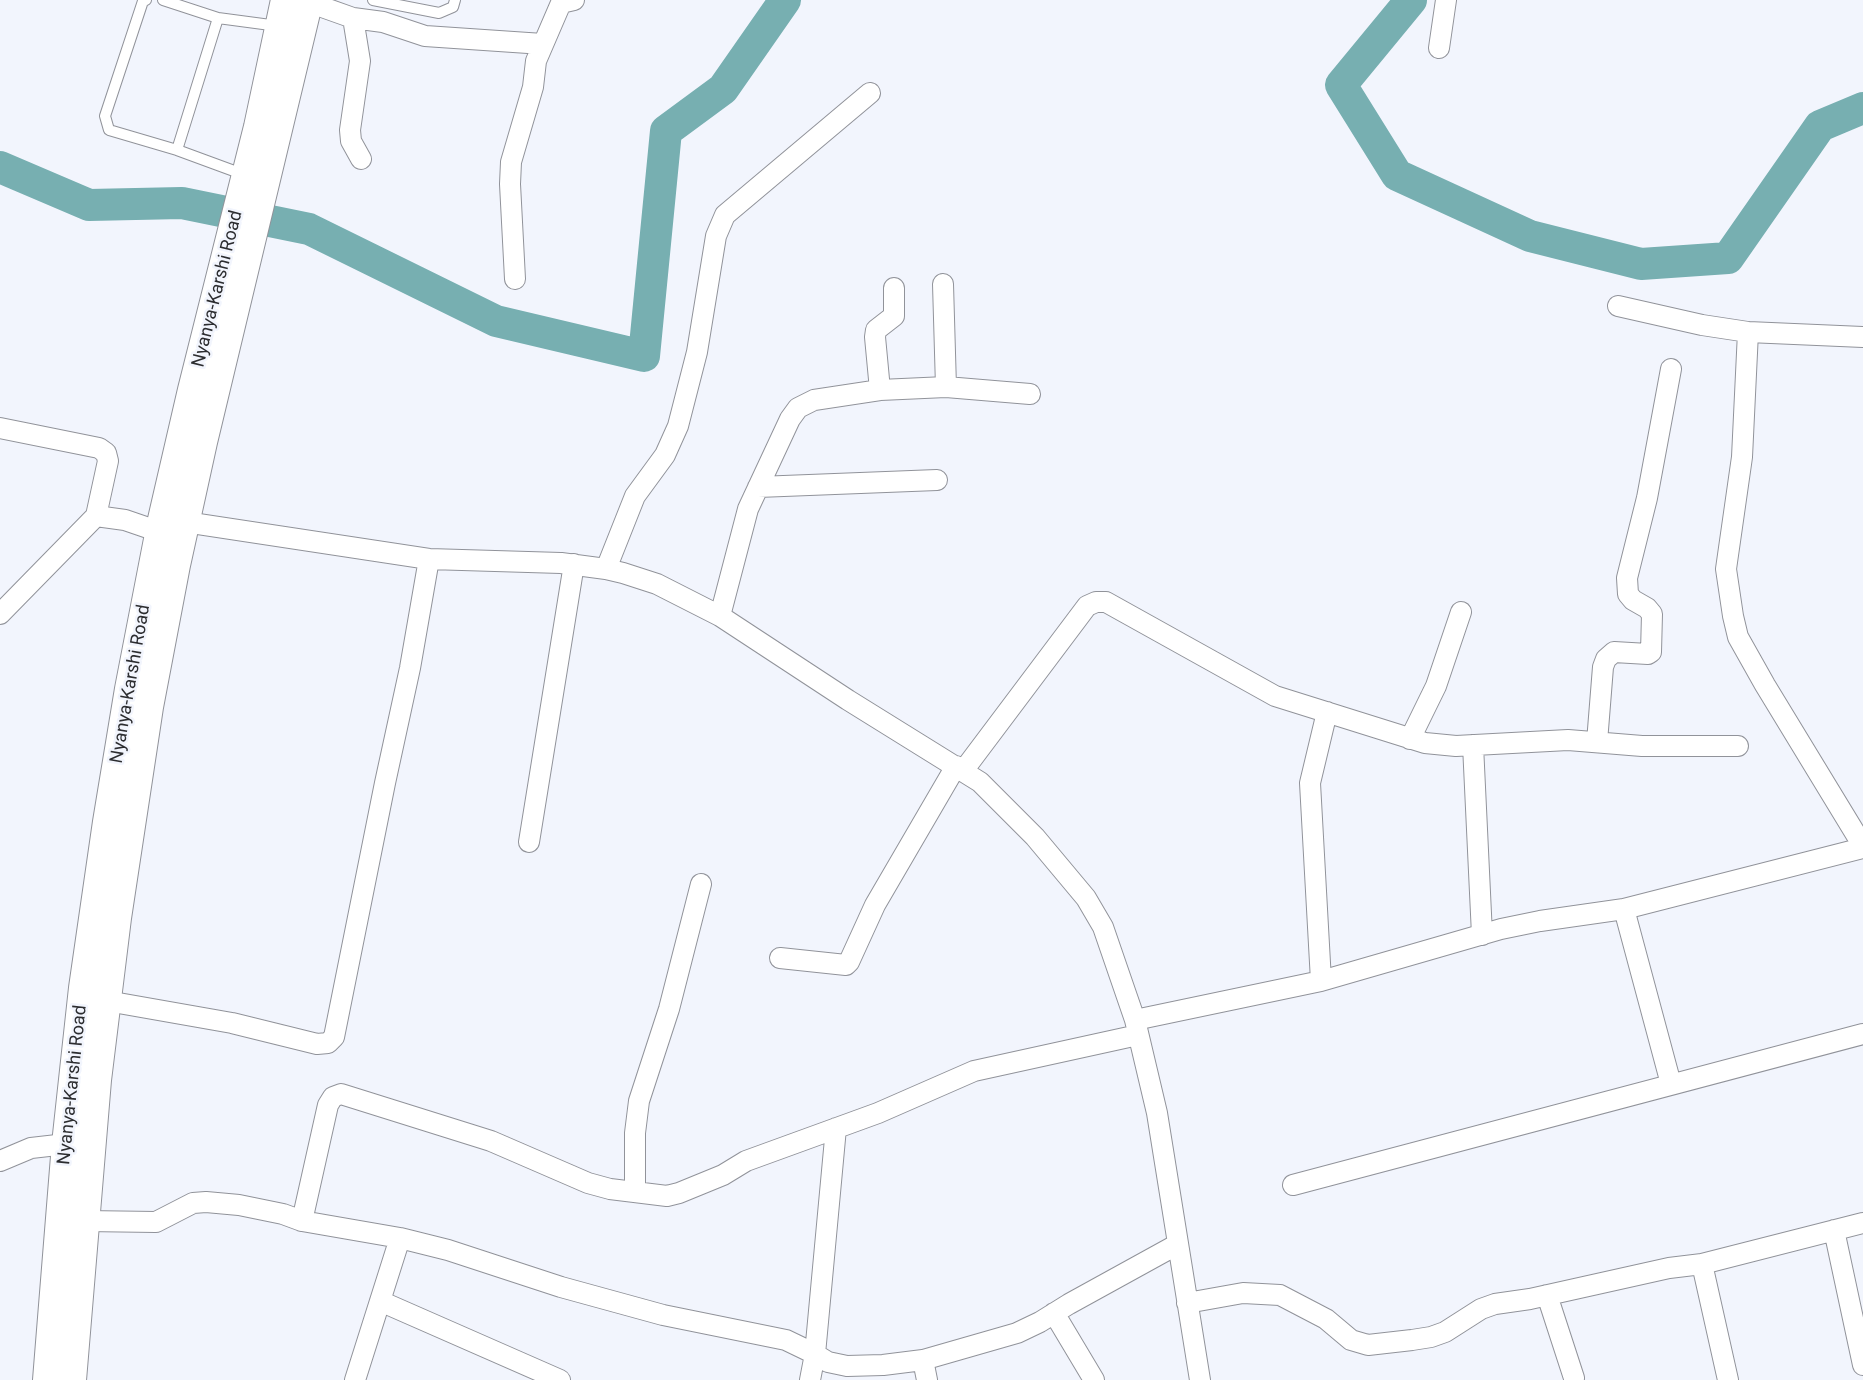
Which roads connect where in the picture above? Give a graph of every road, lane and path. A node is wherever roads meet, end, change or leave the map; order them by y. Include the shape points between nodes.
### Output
1 (146, 0) edge
2 (163, 0) edge
3 (373, 0) edge
4 (455, 0) edge
5 (574, 0) edge
6 (1446, 0) edge
7 (289, 5) edge
8 (218, 18) junction
9 (353, 18) junction
10 (543, 44) junction
11 (1439, 48) dead end
12 (870, 93) dead end
13 (177, 150) junction
14 (361, 159) dead end
15 (246, 175) junction
16 (515, 279) dead end
17 (943, 284) dead end
18 (894, 288) dead end
19 (1618, 306) dead end
20 (1748, 332) junction
21 (1863, 337) edge
22 (1671, 369) dead end
23 (946, 387) junction
24 (880, 390) junction
25 (1030, 394) dead end
26 (0, 428) edge
27 (937, 480) dead end
28 (758, 487) junction
29 (96, 516) junction
30 (185, 522) junction
31 (160, 532) junction
32 (429, 559) junction
33 (574, 564) junction
34 (606, 569) junction
35 (1461, 612) dead end
36 (0, 614) edge
37 (720, 616) junction
38 (1327, 712) junction
39 (1410, 738) junction
40 (1597, 742) junction
41 (1473, 745) junction
42 (1738, 746) dead end
43 (960, 769) junction
44 (529, 842) dead end
45 (1863, 847) edge
46 (701, 884) dead end
47 (1624, 909) junction
48 (1482, 935) junction
49 (780, 958) dead end
50 (1321, 981) junction
51 (107, 1001) junction
52 (1137, 1027) junction
53 (1863, 1034) edge
54 (1671, 1084) junction
55 (836, 1128) junction
56 (66, 1144) junction
57 (0, 1161) edge
58 (1293, 1185) dead end
59 (635, 1192) junction
60 (85, 1221) junction
61 (302, 1221) junction
62 (1863, 1223) edge
63 (1834, 1230) junction
64 (400, 1238) junction
65 (1178, 1244) junction
66 (1702, 1264) junction
67 (1547, 1295) junction
68 (380, 1302) junction
69 (1187, 1303) junction
70 (1054, 1313) junction
71 (815, 1354) junction
72 (923, 1360) junction
73 (1863, 1365) edge
74 (1863, 1370) edge
75 (1574, 1378) dead end
76 (47, 1380) edge
77 (72, 1380) edge
78 (355, 1380) edge
79 (560, 1380) edge
80 (810, 1380) edge
81 (927, 1380) edge
82 (1094, 1380) edge
83 (1200, 1380) edge
84 (1728, 1380) edge
85 (1860, 1380) edge

1 - 13 lane via 105,116 109,130
2 - 8 lane
3 - 4 lane via 439,13 453,7
5 - 10 street via 561,3
6 - 11 street
7 - 8 lane
7 - 9 street
7 - 15 main road, Nyanya-Karshi Road
7 - 30 main road, Nyanya-Karshi Road via 272,153
8 - 13 lane
9 - 10 street via 383,22 426,36
9 - 14 street via 360,61 350,141
10 - 16 street via 511,162
12 - 34 street via 725,215 716,236 697,352 678,426 665,455 635,496
13 - 15 lane
15 - 31 main road, Nyanya-Karshi Road
17 - 23 street
18 - 24 street via 894,316 876,330 875,337
19 - 20 street
20 - 21 street
20 - 45 street via 1742,457 1726,569 1733,616 1738,637 1765,685
22 - 40 street via 1647,498 1627,578 1628,594 1652,614 1651,652 1614,652 1606,659
23 - 24 street
23 - 25 street
24 - 28 street via 814,400 798,408
26 - 29 street via 99,448 106,453 108,461
27 - 28 street
28 - 37 street via 748,509
29 - 31 street via 125,520
29 - 36 street
30 - 32 street
30 - 51 main road, Nyanya-Karshi Road via 149,707
31 - 56 main road, Nyanya-Karshi Road via 107,822
32 - 33 street
32 - 51 street via 410,668 334,1037 328,1043 317,1044 232,1022
33 - 34 street
33 - 44 street
34 - 37 street via 657,584
35 - 39 street via 1436,686
37 - 43 street
38 - 39 street
38 - 43 street via 1275,696 1106,602 1096,602 1087,606
38 - 50 street via 1310,783
39 - 41 street via 1425,743
40 - 41 street via 1568,740
40 - 42 street via 1642,746
41 - 48 street
43 - 49 street via 875,905 849,962
43 - 52 street via 980,782 1035,837 1086,898 1103,927
45 - 47 street
46 - 59 street via 669,1009 639,1101 635,1132
47 - 48 street via 1540,921
47 - 54 street
48 - 50 street
50 - 52 street
51 - 60 main road, Nyanya-Karshi Road
52 - 55 street via 974,1071
52 - 65 street via 1157,1113
53 - 54 street
54 - 58 street
55 - 59 street via 746,1161 723,1176 679,1194 667,1196
55 - 71 street
56 - 57 street via 30,1148
56 - 76 main road, Nyanya-Karshi Road
59 - 61 street via 588,1182 491,1141 341,1094 333,1097 328,1105
60 - 61 street via 156,1222 193,1203 206,1202 248,1206
60 - 77 main road, Nyanya-Karshi Road
61 - 64 street
62 - 63 street
63 - 66 street
63 - 73 street
64 - 68 street
64 - 71 street via 663,1315 786,1340
65 - 69 street
65 - 70 street
66 - 67 street via 1669,1268
66 - 84 street
67 - 69 street via 1481,1309 1446,1332 1431,1337 1368,1345 1351,1340 1326,1319 1280,1295 1242,1294
67 - 75 street
68 - 78 street
68 - 79 street
69 - 83 street
70 - 72 street via 1017,1332
70 - 82 street
71 - 72 street via 828,1362 847,1366
71 - 80 street
72 - 81 street
74 - 85 street

